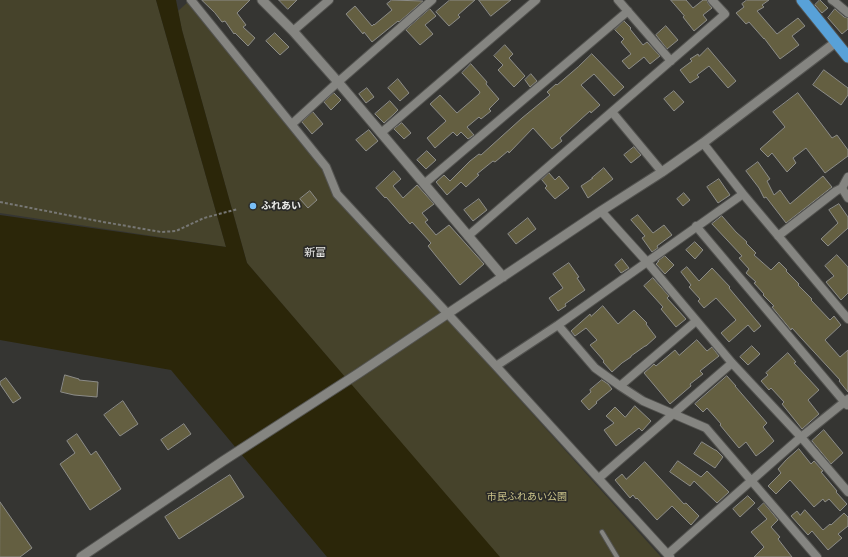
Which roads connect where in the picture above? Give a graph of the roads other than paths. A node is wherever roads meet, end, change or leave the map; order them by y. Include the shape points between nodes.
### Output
1 (191, 0) edge
2 (262, 0) edge
3 (329, 0) edge
4 (432, 0) edge
5 (536, 0) edge
6 (618, 0) edge
7 (712, 0) edge
8 (802, 0) edge
9 (834, 1) edge
10 (628, 11) junction
11 (848, 13) edge
12 (293, 31) junction
13 (836, 42) junction
14 (848, 57) edge
15 (671, 61) junction
16 (338, 82) junction
17 (612, 112) junction
18 (292, 124) junction
19 (381, 133) junction
20 (703, 143) junction
21 (662, 172) junction
22 (848, 177) edge
23 (424, 184) junction
24 (842, 188) junction
25 (743, 194) junction
26 (848, 198) edge
27 (601, 211) junction
28 (696, 226) junction
29 (468, 236) junction
30 (778, 236) junction
31 (647, 262) junction
32 (503, 277) junction
33 (448, 314) junction
34 (848, 318) edge
35 (696, 321) junction
36 (558, 325) junction
37 (732, 363) junction
38 (496, 366) junction
39 (620, 386) junction
40 (847, 402) edge
41 (673, 414) junction
42 (801, 438) junction
43 (598, 478) junction
44 (752, 481) junction
45 (848, 492) edge
46 (602, 532) dead end
47 (669, 556) edge
48 (81, 557) edge
49 (617, 557) edge
50 (817, 557) edge

1 - 18 street
2 - 12 street
3 - 12 street
4 - 16 street
5 - 19 street
6 - 10 street
7 - 15 street via 725,14
8 - 13 highway
9 - 11 street
10 - 15 street
10 - 23 street
12 - 16 street
13 - 14 highway
13 - 20 street
15 - 17 street
16 - 18 street
16 - 19 street
17 - 21 street
17 - 29 street
18 - 33 street via 326,167 337,194
19 - 23 street
20 - 21 street
20 - 25 street
21 - 27 street
22 - 24 street
23 - 29 street
24 - 26 street
24 - 30 street
25 - 28 street
25 - 30 street
27 - 31 street
27 - 32 street
28 - 31 street
28 - 40 street
29 - 32 street
30 - 34 street
31 - 35 street
31 - 36 street
32 - 33 street
33 - 38 street
33 - 48 street
35 - 37 street
35 - 39 street
36 - 38 street
36 - 39 street via 595,368
37 - 41 street
37 - 42 street
38 - 43 street
39 - 41 street via 643,401
40 - 42 street
41 - 43 street
41 - 44 street via 706,428
42 - 44 street
42 - 45 street
43 - 47 street
44 - 47 street
44 - 50 street
46 - 49 lane

